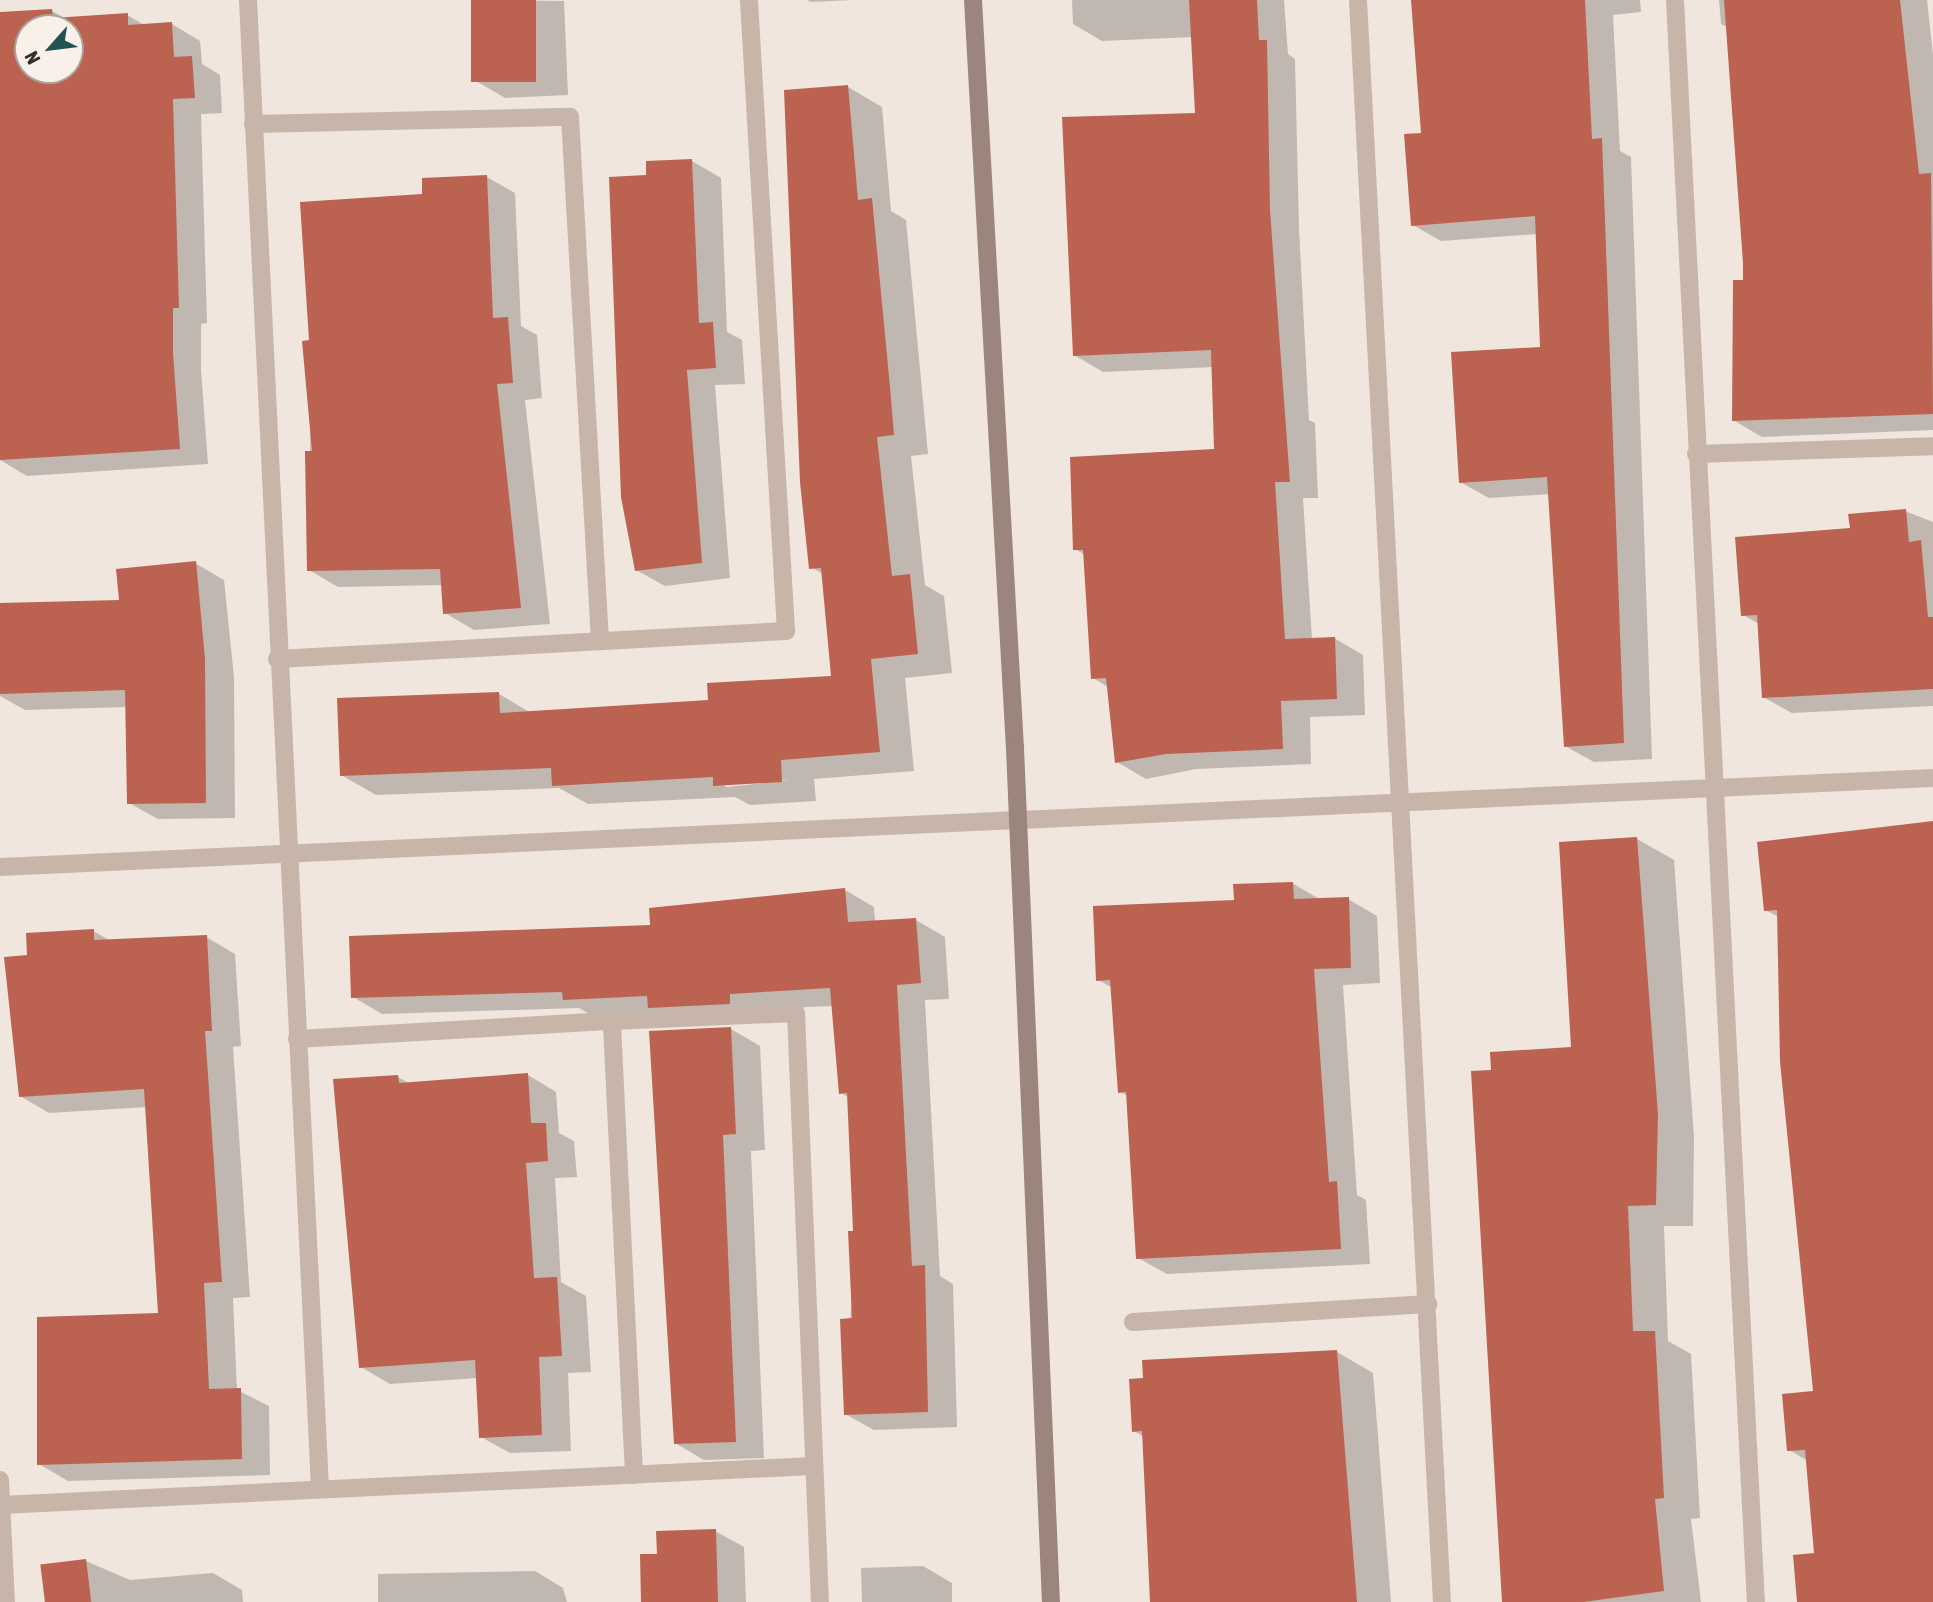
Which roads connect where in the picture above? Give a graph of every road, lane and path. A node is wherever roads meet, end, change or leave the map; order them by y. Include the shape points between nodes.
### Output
1 (248, 0) edge
2 (749, 0) edge
3 (973, 0) edge
4 (1358, 0) edge
5 (1675, 0) edge
6 (253, 124) junction
7 (1933, 446) edge
8 (1696, 454) junction
9 (600, 641) junction
10 (276, 659) junction
11 (1933, 778) edge
12 (1717, 788) junction
13 (1401, 802) junction
14 (1017, 821) junction
15 (286, 852) junction
16 (0, 867) edge
17 (612, 1021) junction
18 (297, 1039) junction
19 (1428, 1304) junction
20 (1133, 1322) dead end
21 (813, 1466) junction
22 (634, 1475) junction
23 (0, 1480) edge
24 (320, 1488) junction
25 (1, 1505) edge
26 (6, 1602) edge
27 (820, 1602) edge
28 (1051, 1602) edge
29 (1442, 1602) edge
30 (1756, 1602) edge

1 - 6 street
2 - 9 street via 786,631
3 - 14 street
4 - 13 street
5 - 8 street
6 - 9 street via 570,117
6 - 10 street
7 - 8 street
8 - 12 street
9 - 10 street
10 - 15 street
11 - 12 street
12 - 13 street
12 - 30 street
13 - 14 street
13 - 19 street
14 - 15 street
14 - 28 street
15 - 16 street
15 - 18 street
17 - 18 street
17 - 21 street via 796,1013
17 - 22 street
18 - 24 street
19 - 20 street
19 - 29 street
21 - 22 street
21 - 27 street
22 - 24 street
23 - 25 street
24 - 25 street
25 - 26 street

